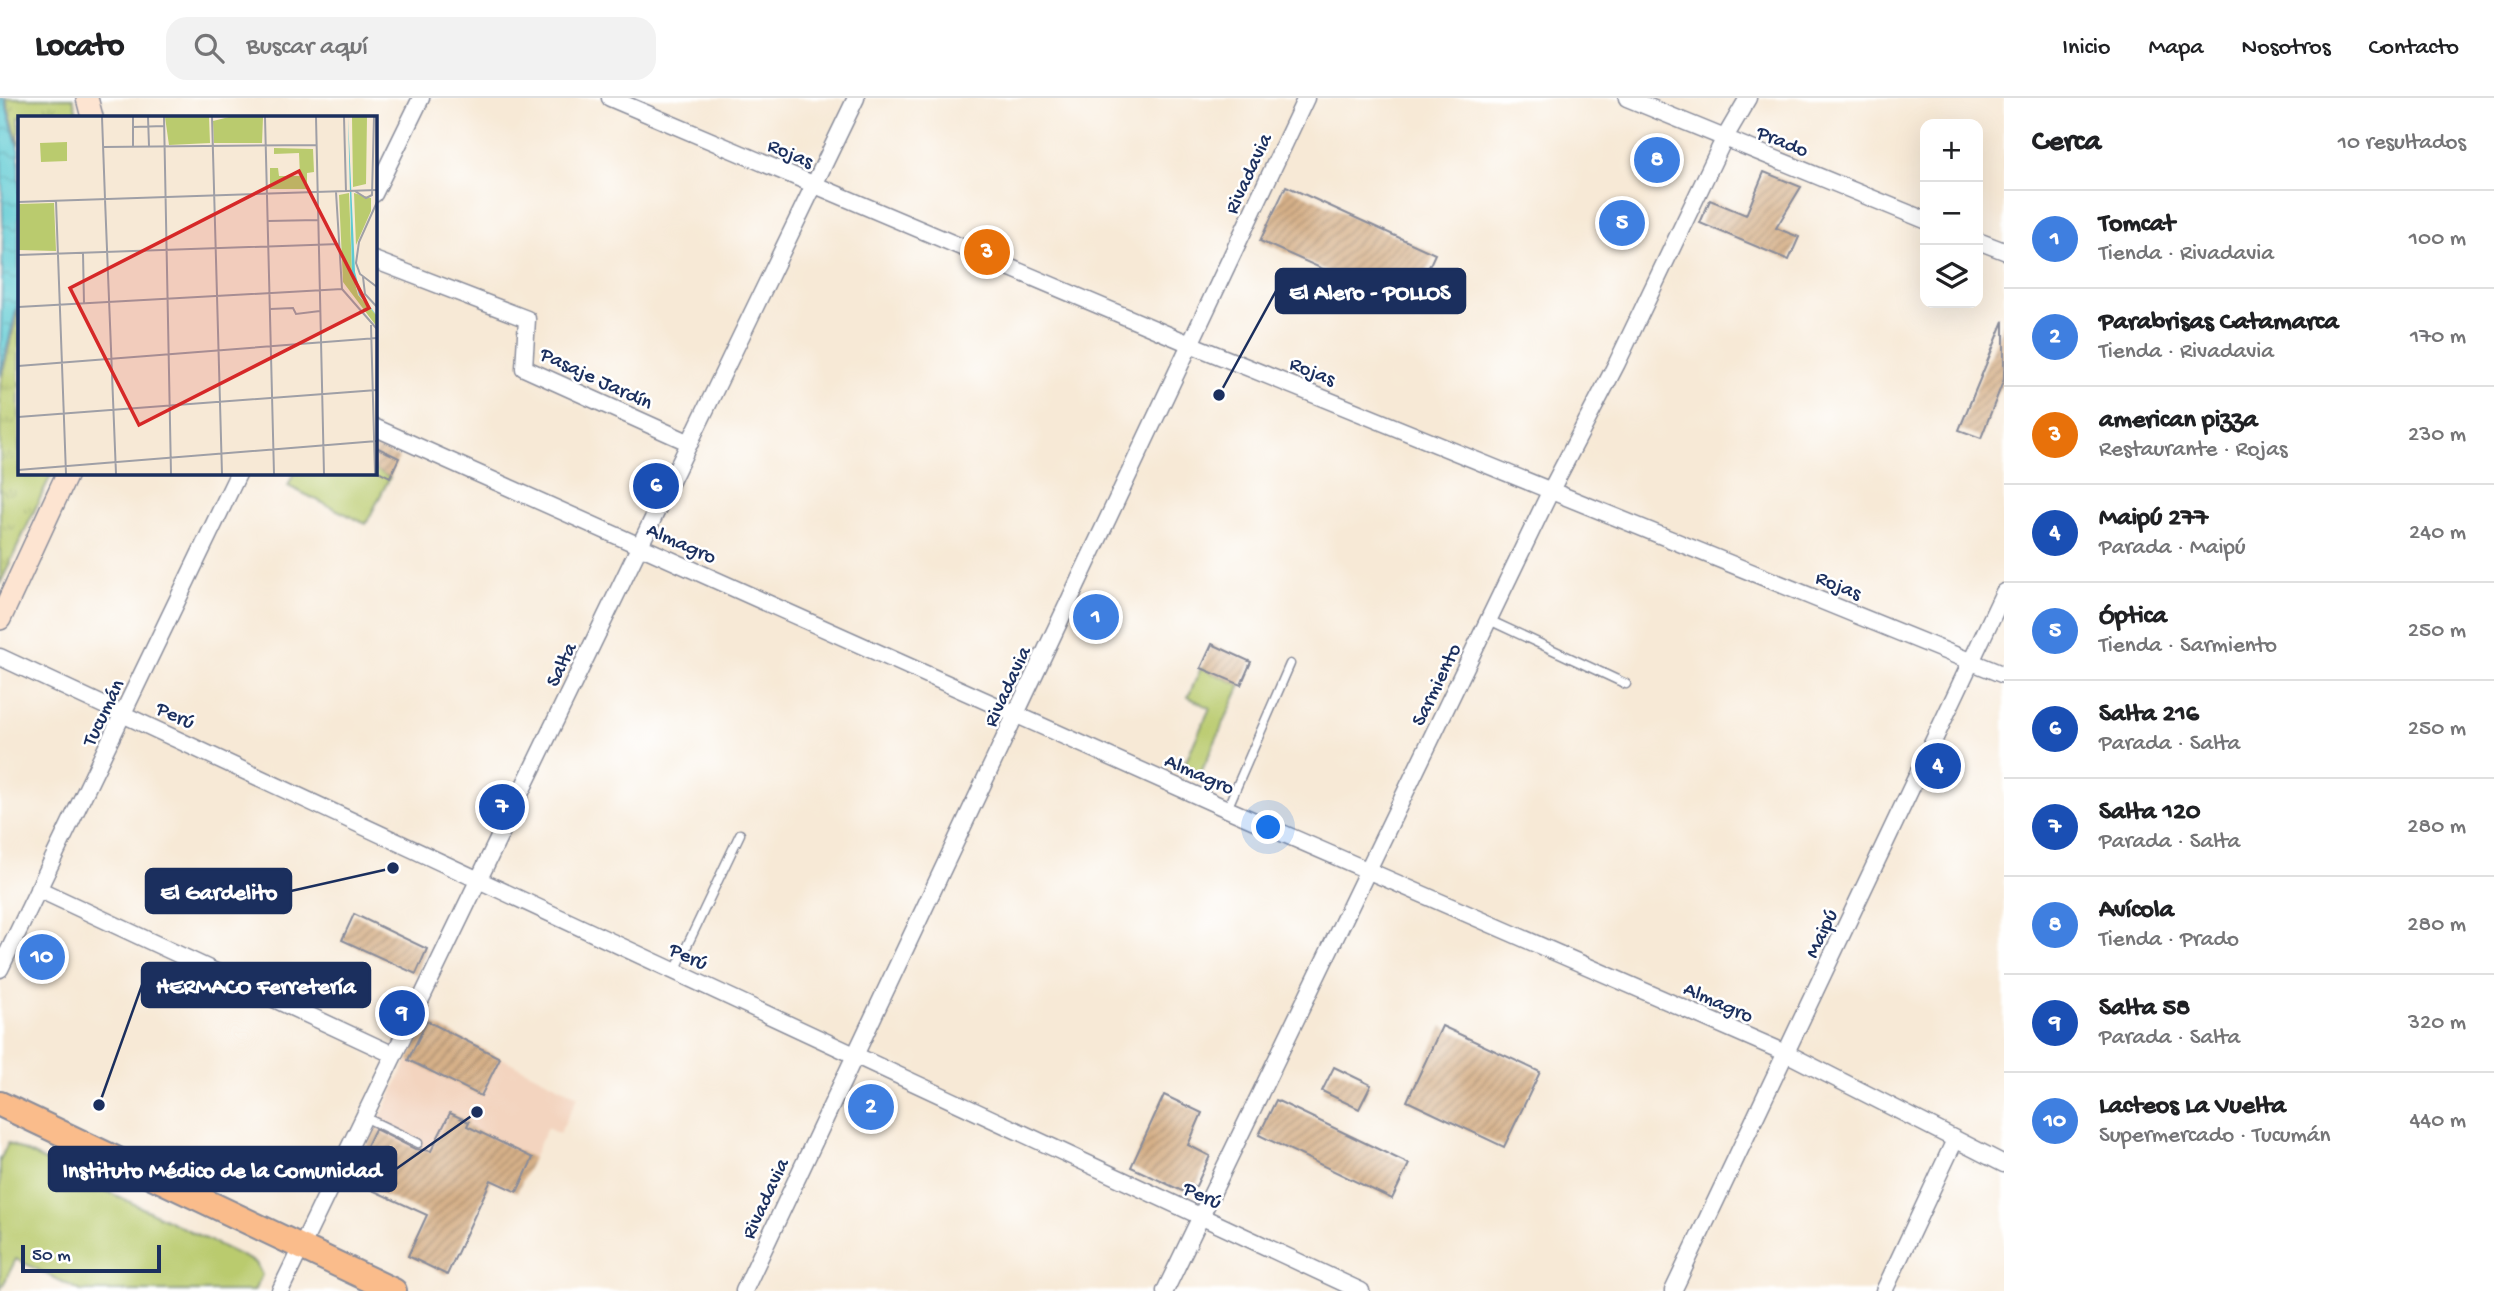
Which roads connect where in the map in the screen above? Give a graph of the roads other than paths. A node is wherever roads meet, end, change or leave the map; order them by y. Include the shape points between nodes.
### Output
1 (87, 98) edge
2 (421, 98) edge
3 (610, 98) edge
4 (856, 98) edge
5 (1306, 98) edge
6 (1627, 98) edge
7 (1748, 98) edge
8 (92, 116) edge
9 (1724, 139) junction
10 (814, 185) junction
11 (376, 190) edge
12 (1920, 218) edge
13 (1983, 243) edge
14 (2004, 251) edge
15 (376, 261) edge
16 (1190, 344) junction
17 (376, 428) edge
18 (690, 443) junction
19 (67, 474) edge
20 (238, 474) edge
21 (1552, 488) junction
22 (640, 547) junction
23 (2004, 593) edge
24 (0, 620) edge
25 (1489, 620) junction
26 (0, 657) edge
27 (1973, 662) junction
28 (1290, 664) dead end
29 (2004, 675) edge
30 (1626, 684) dead end
31 (125, 713) junction
32 (1016, 713) junction
33 (1227, 808) junction
34 (740, 834) dead end
35 (1369, 870) junction
36 (480, 879) junction
37 (38, 889) junction
38 (0, 970) edge
39 (675, 971) junction
40 (1786, 1054) junction
41 (394, 1055) junction
42 (854, 1055) junction
43 (0, 1104) edge
44 (364, 1116) junction
45 (1955, 1140) junction
46 (418, 1143) dead end
47 (2004, 1164) edge
48 (1202, 1216) junction
49 (301, 1247) junction
50 (280, 1291) edge
51 (394, 1291) edge
52 (744, 1291) edge
53 (1166, 1291) edge
54 (1360, 1291) edge
55 (1673, 1291) edge
56 (1884, 1291) edge

1 - 8 main road
2 - 11 street
3 - 10 street, Rojas
4 - 10 street, Salta
5 - 16 street, Rivadavia
6 - 9 street, Prado
7 - 9 street, Sarmiento
9 - 12 street, Prado
9 - 21 street, Sarmiento
10 - 16 street, Rojas
10 - 18 street, Salta
13 - 14 street
15 - 18 street, Pasaje Jardín via 527,319 524,368
16 - 21 street, Rojas
16 - 32 street, Rivadavia
17 - 22 street, Almagro
18 - 22 street, Salta
19 - 24 main road
20 - 31 street, Tucumán
21 - 25 street, Sarmiento
21 - 27 street, Rojas
22 - 32 street, Almagro
22 - 36 street, Salta
23 - 27 street, Maipú
25 - 30 lane
25 - 35 street, Sarmiento
26 - 31 street, Perú
27 - 29 street, Rojas
27 - 40 street, Maipú
28 - 33 lane
31 - 36 street, Perú
31 - 37 street, Tucumán
32 - 33 street, Almagro
32 - 42 street, Rivadavia
33 - 35 street, Almagro
34 - 39 lane
35 - 40 street, Almagro
35 - 48 street, Sarmiento
36 - 39 street, Perú
36 - 41 street, Salta
37 - 38 street, Tucumán
37 - 41 street
39 - 42 street, Perú
40 - 45 street, Almagro
40 - 55 street, Maipú
41 - 44 street, Salta
42 - 48 street, Perú
42 - 52 street, Rivadavia
43 - 49 main road
44 - 46 lane
44 - 49 street, Salta
45 - 47 street, Almagro
45 - 56 street
48 - 53 street, Sarmiento
48 - 54 street, Perú
49 - 50 street, Salta
49 - 51 main road

